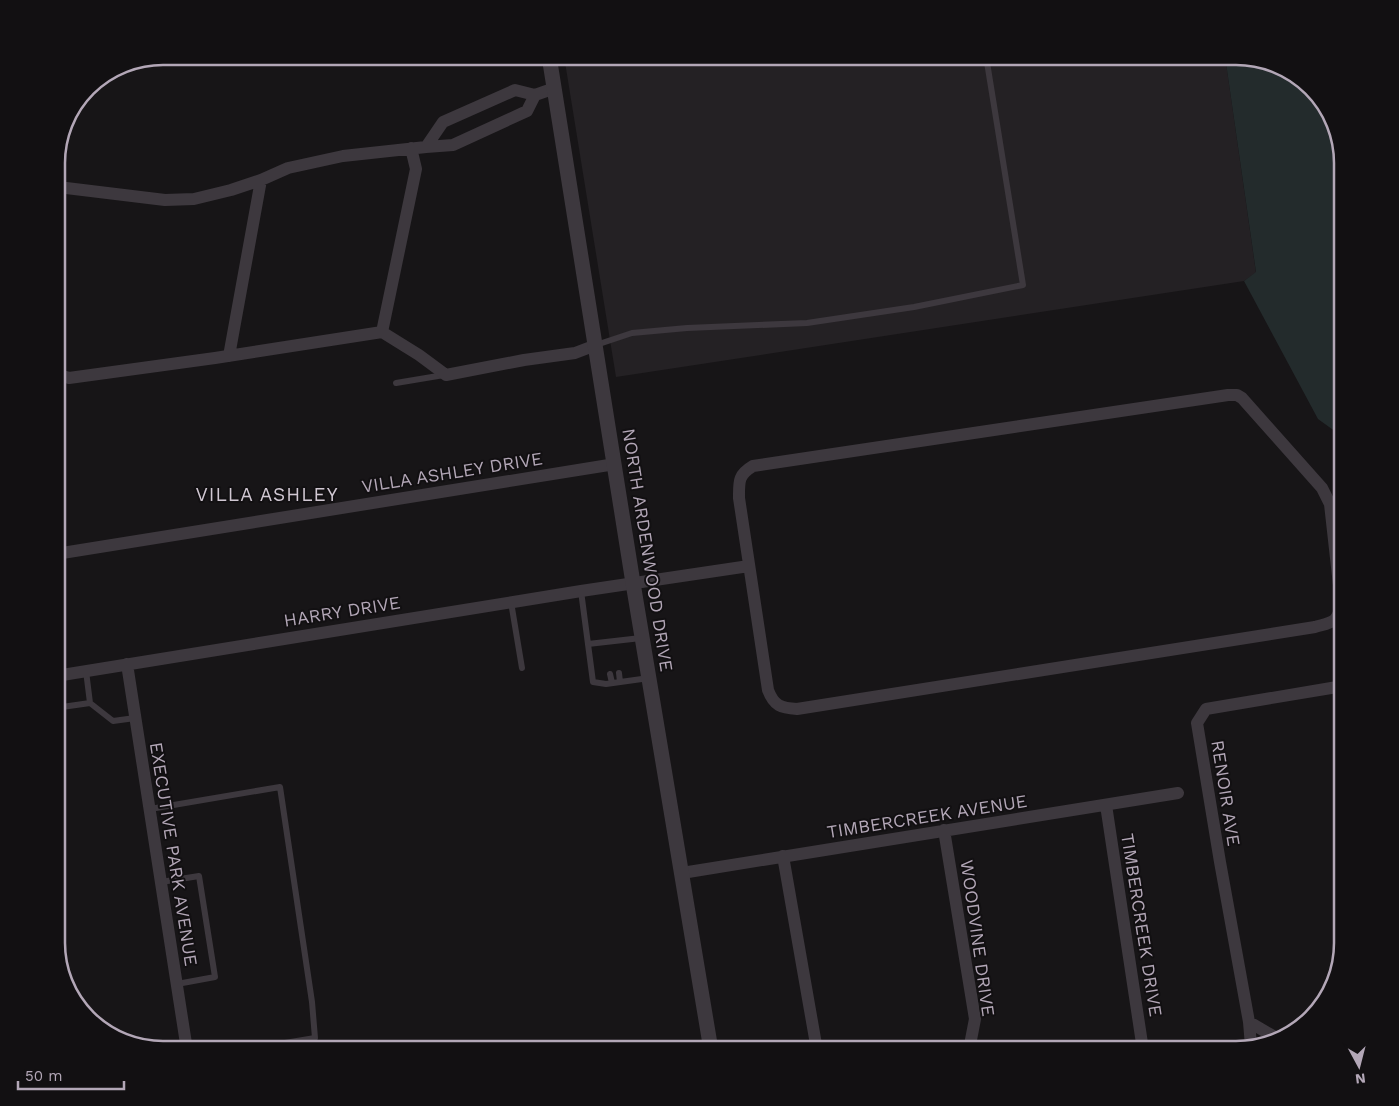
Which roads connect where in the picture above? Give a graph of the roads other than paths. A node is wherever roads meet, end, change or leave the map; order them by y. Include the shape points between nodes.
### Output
1 (551, 65) edge
2 (987, 65) edge
3 (555, 88) junction
4 (535, 95) junction
5 (426, 147) junction
6 (412, 148) junction
7 (261, 180) junction
8 (65, 189) edge
9 (382, 332) junction
10 (596, 345) junction
11 (229, 356) junction
12 (446, 375) junction
13 (65, 377) edge
14 (396, 383) dead end
15 (615, 464) junction
16 (1334, 540) edge
17 (65, 553) edge
18 (749, 566) junction
19 (633, 583) junction
20 (581, 591) junction
21 (511, 602) junction
22 (1334, 620) edge
23 (642, 638) junction
24 (588, 644) junction
25 (127, 664) junction
26 (522, 668) dead end
27 (86, 670) junction
28 (619, 672) dead end
29 (65, 674) edge
30 (610, 674) dead end
31 (649, 678) junction
32 (620, 682) junction
33 (612, 683) junction
34 (1334, 688) edge
35 (90, 703) junction
36 (65, 707) edge
37 (136, 718) junction
38 (1178, 793) dead end
39 (1106, 805) junction
40 (150, 809) junction
41 (944, 830) junction
42 (783, 856) junction
43 (682, 873) junction
44 (161, 882) junction
45 (177, 984) junction
46 (1249, 1022) junction
47 (1271, 1035) edge
48 (1250, 1040) edge
49 (186, 1041) edge
50 (297, 1041) edge
51 (710, 1041) edge
52 (816, 1041) edge
53 (971, 1041) edge
54 (1142, 1041) edge

1 - 3 street, NORTH ARDENWOOD DRIVE
2 - 10 lane via 1023,285 914,307 807,323 632,333
3 - 4 street
3 - 10 street, NORTH ARDENWOOD DRIVE
4 - 5 street via 527,111 453,145
4 - 5 street via 515,90 443,122
5 - 6 street
6 - 7 street via 343,156 288,168
6 - 9 street via 416,169
7 - 8 street via 194,199 165,200
7 - 11 street
9 - 11 street
9 - 12 street
10 - 12 street via 575,353
10 - 15 street, NORTH ARDENWOOD DRIVE
11 - 13 street
12 - 14 lane
15 - 17 street, VILLA ASHLEY DRIVE
15 - 19 street, NORTH ARDENWOOD DRIVE
16 - 18 street via 1330,504 1322,488 1242,398 1228,395 753,466 739,479
18 - 19 street, HARRY DRIVE
18 - 22 street via 771,699 778,706 797,709 1315,626
19 - 20 street, HARRY DRIVE
19 - 23 street, NORTH ARDENWOOD DRIVE
20 - 21 street, HARRY DRIVE
20 - 24 lane
21 - 25 street, HARRY DRIVE
21 - 26 lane
23 - 24 lane via 607,645
23 - 31 street, NORTH ARDENWOOD DRIVE
24 - 33 lane via 593,682
25 - 27 street, HARRY DRIVE
25 - 37 street, EXECUTIVE PARK AVENUE
27 - 29 street, HARRY DRIVE
27 - 35 lane
28 - 32 lane
30 - 33 lane
31 - 32 lane
31 - 43 street, NORTH ARDENWOOD DRIVE
32 - 33 lane
34 - 46 street, RENOIR AVE via 1206,709 1197,723
35 - 36 lane
35 - 37 lane via 113,721
37 - 40 street, EXECUTIVE PARK AVENUE
38 - 39 street, TIMBERCREEK AVENUE
39 - 41 street, TIMBERCREEK AVENUE
39 - 54 street, TIMBERCREEK DRIVE
40 - 44 street, EXECUTIVE PARK AVENUE
40 - 50 lane via 280,787 315,1038
41 - 42 street, TIMBERCREEK AVENUE
41 - 53 street, WOODVINE DRIVE via 975,1019
42 - 43 street, TIMBERCREEK AVENUE
42 - 52 street
43 - 51 street, NORTH ARDENWOOD DRIVE
44 - 45 street, EXECUTIVE PARK AVENUE
44 - 45 lane via 199,876 215,977
45 - 49 street, EXECUTIVE PARK AVENUE
46 - 47 street
46 - 48 street, RENOIR AVE

